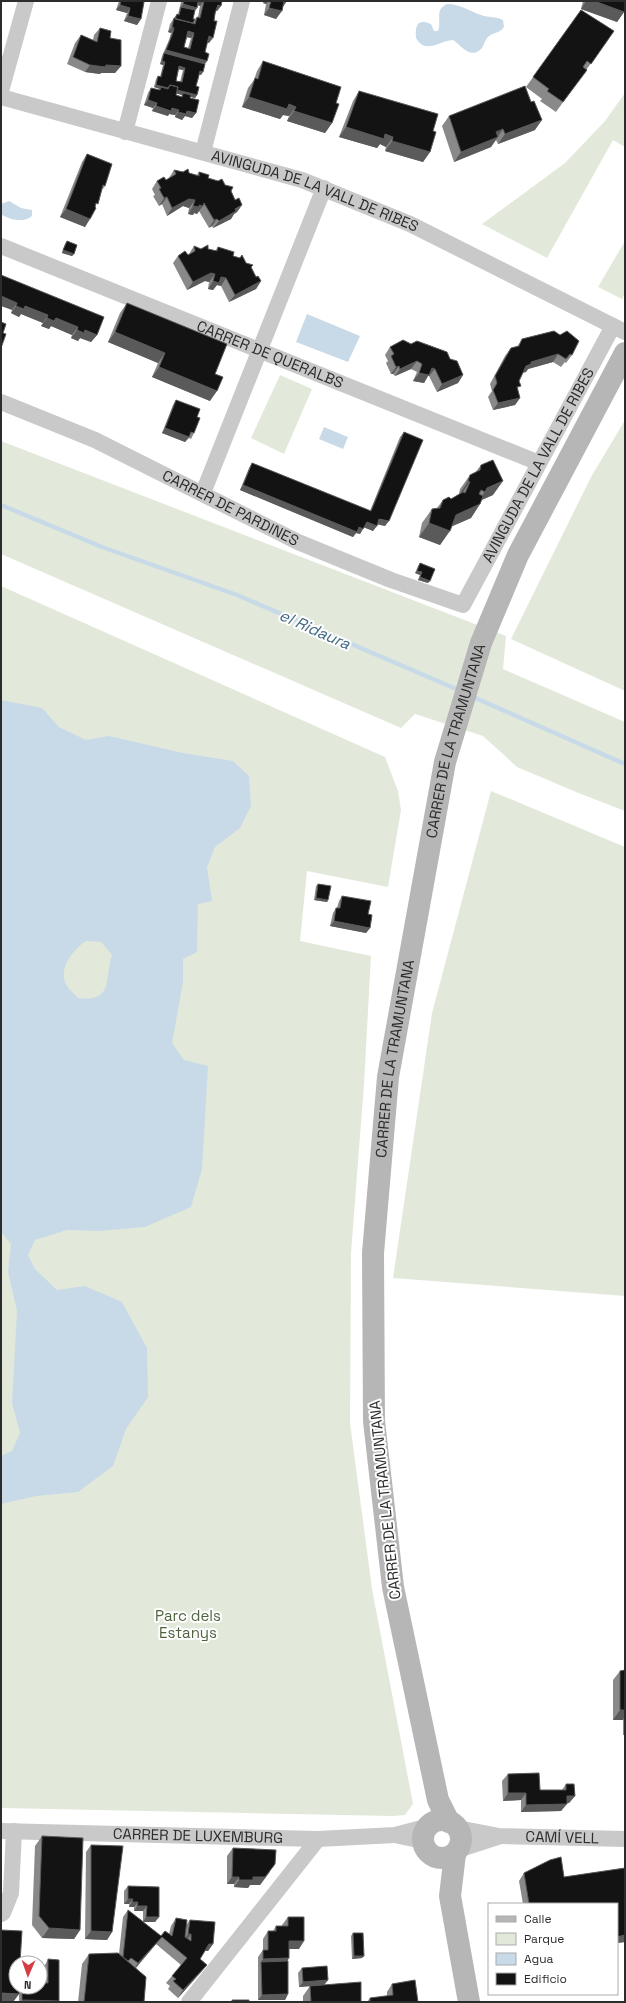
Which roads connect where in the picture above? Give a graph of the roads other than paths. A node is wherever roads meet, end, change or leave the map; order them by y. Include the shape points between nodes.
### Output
1 (26, 1) edge
2 (159, 1) edge
3 (242, 1) edge
4 (1, 91) edge
5 (1, 97) edge
6 (125, 132) junction
7 (203, 152) junction
8 (324, 188) junction
9 (1, 246) edge
10 (619, 329) edge
11 (260, 350) junction
12 (625, 353) edge
13 (1, 402) edge
14 (539, 463) junction
15 (203, 493) junction
16 (463, 605) joint
17 (7, 1831) edge
18 (442, 1837) junction
19 (318, 1839) junction
20 (625, 1839) edge
21 (1, 1914) edge
22 (189, 2002) edge
23 (469, 2002) edge

1 - 4 street
2 - 6 street
3 - 7 street
5 - 6 street, AVINGUDA DE LA VALL DE RIBES
6 - 7 street, AVINGUDA DE LA VALL DE RIBES
7 - 8 street, AVINGUDA DE LA VALL DE RIBES
8 - 10 street, AVINGUDA DE LA VALL DE RIBES via 410,224
8 - 11 street
9 - 11 street, CARRER DE QUERALBS
10 - 14 street, AVINGUDA DE LA VALL DE RIBES
11 - 14 street, CARRER DE QUERALBS
11 - 15 street
12 - 18 main road, CARRER DE LA TRAMUNTANA via 518,555 481,643 446,762 388,1077 373,1253 374,1421 393,1587 438,1800
13 - 15 street, CARRER DE PARDINES via 95,440
14 - 16 street, AVINGUDA DE LA VALL DE RIBES
15 - 16 street, CARRER DE PARDINES via 298,542 390,580
17 - 19 street, CARRER DE LUXEMBURG
17 - 21 street via 11,1893
18 - 19 street, CARRER DE LUXEMBURG via 395,1835
18 - 20 street, CAMÍ VELL
18 - 23 main road
19 - 22 street

